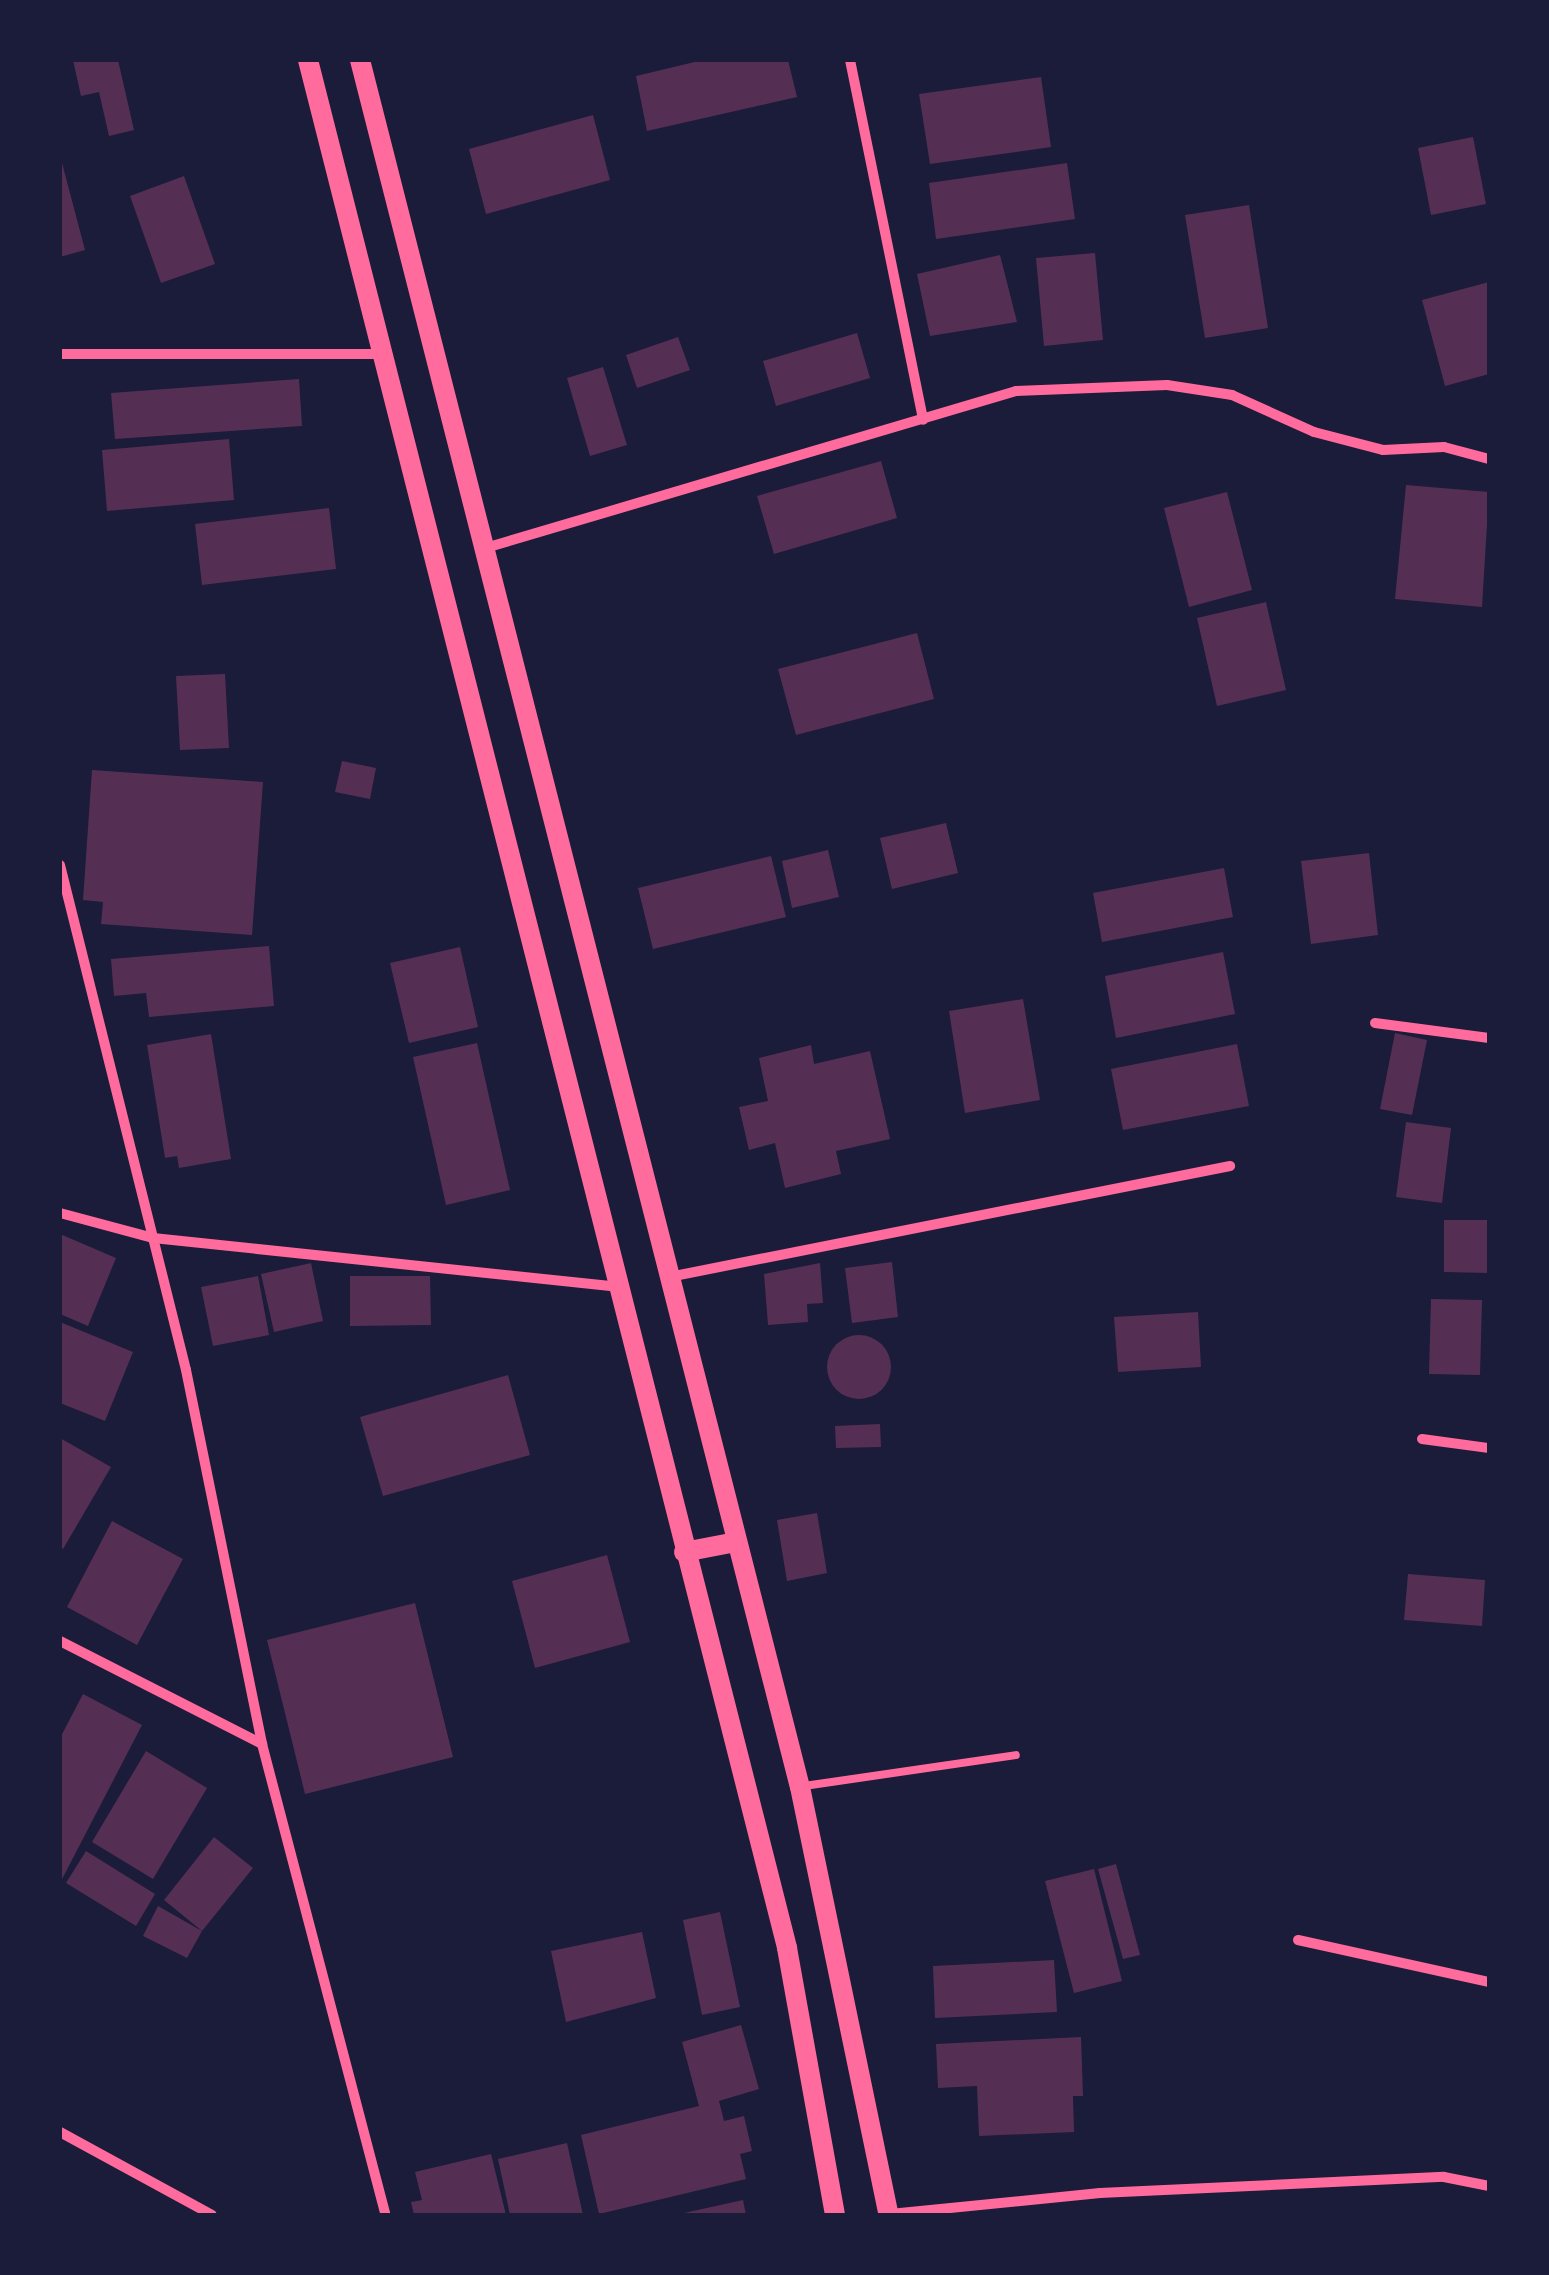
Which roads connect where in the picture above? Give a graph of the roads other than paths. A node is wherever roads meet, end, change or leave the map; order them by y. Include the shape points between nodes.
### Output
1 (308, 60) edge
2 (360, 60) edge
3 (850, 60) edge
4 (60, 354) edge
5 (381, 354) junction
6 (923, 420) junction
7 (1489, 460) edge
8 (482, 549) junction
9 (60, 865) edge
10 (1375, 1022) dead end
11 (1489, 1038) edge
12 (1230, 1166) dead end
13 (60, 1214) edge
14 (153, 1238) junction
15 (669, 1276) junction
16 (617, 1286) junction
17 (1422, 1439) dead end
18 (1489, 1448) edge
19 (736, 1542) junction
20 (684, 1552) junction
21 (60, 1641) edge
22 (262, 1744) junction
23 (1016, 1755) dead end
24 (800, 1787) junction
25 (1298, 1940) dead end
26 (1489, 1982) edge
27 (60, 2132) edge
28 (1489, 2186) edge
29 (212, 2215) edge
30 (386, 2215) edge
31 (835, 2215) edge
32 (889, 2215) edge

1 - 5 main road
2 - 8 main road
3 - 6 street
4 - 5 street
5 - 16 main road
6 - 7 street via 1016,391 1167,385 1232,395 1314,432 1383,450 1444,447
6 - 8 street
8 - 15 main road
9 - 14 street
10 - 11 street
12 - 15 street
13 - 14 street
14 - 16 street
14 - 22 street
15 - 19 main road
16 - 20 main road
17 - 18 street
19 - 20 main road
19 - 24 main road
20 - 31 main road via 787,1948
21 - 22 street
22 - 30 street
23 - 24 lane
24 - 32 main road via 862,2060
25 - 26 street
27 - 29 street
28 - 32 street via 1444,2177 1100,2193

